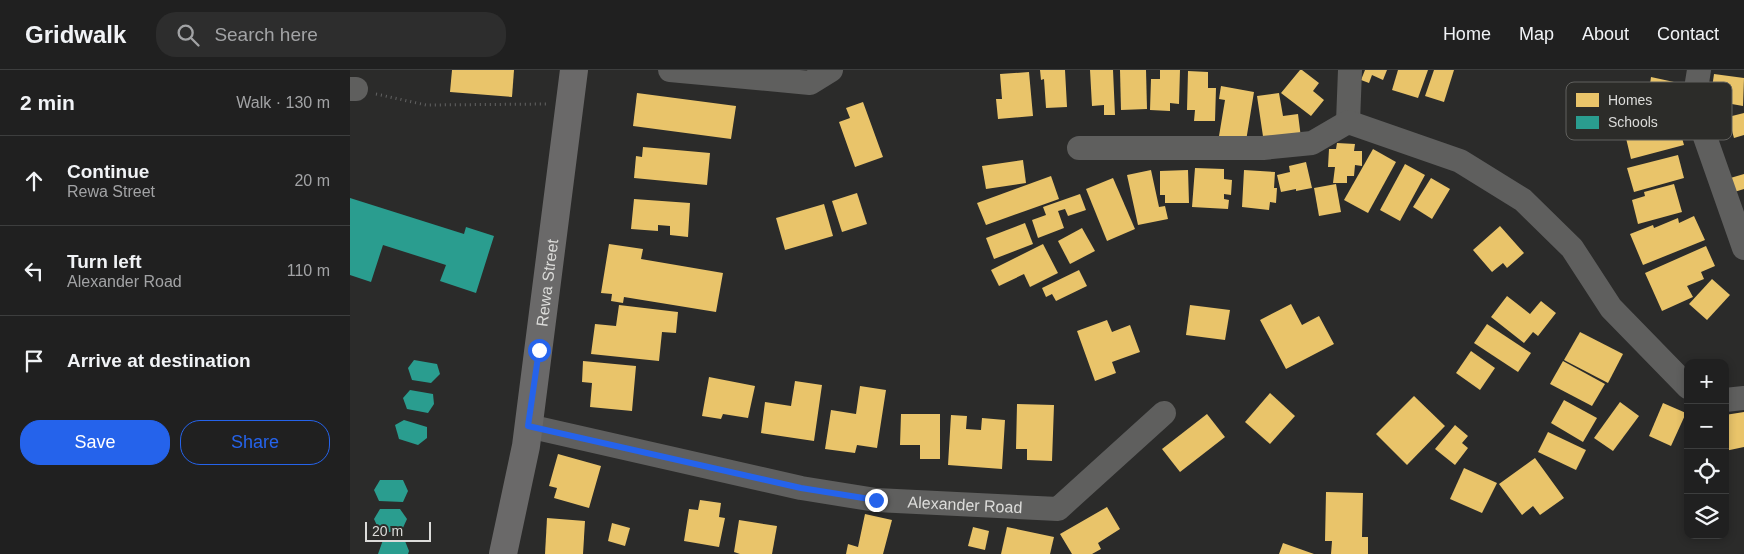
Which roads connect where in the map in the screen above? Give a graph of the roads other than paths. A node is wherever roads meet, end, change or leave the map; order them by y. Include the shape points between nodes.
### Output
1 (574, 70) edge
2 (670, 70) edge
3 (831, 70) edge
4 (1350, 70) edge
5 (1348, 122) junction
6 (1706, 140) edge
7 (1079, 148) dead end
8 (1744, 248) edge
9 (1684, 383) edge
10 (1744, 398) edge
11 (1729, 400) edge
12 (1164, 413) dead end
13 (528, 426) junction
14 (503, 554) edge

1 - 13 main road, Rewa Street
2 - 3 street via 810,83
4 - 5 street
5 - 7 street via 1312,143 1263,148
5 - 9 street via 1460,161 1523,200 1572,248 1611,308
6 - 8 street
10 - 11 street
12 - 13 street, Alexander Road via 1058,509 848,496
13 - 14 main road, Rewa Street

